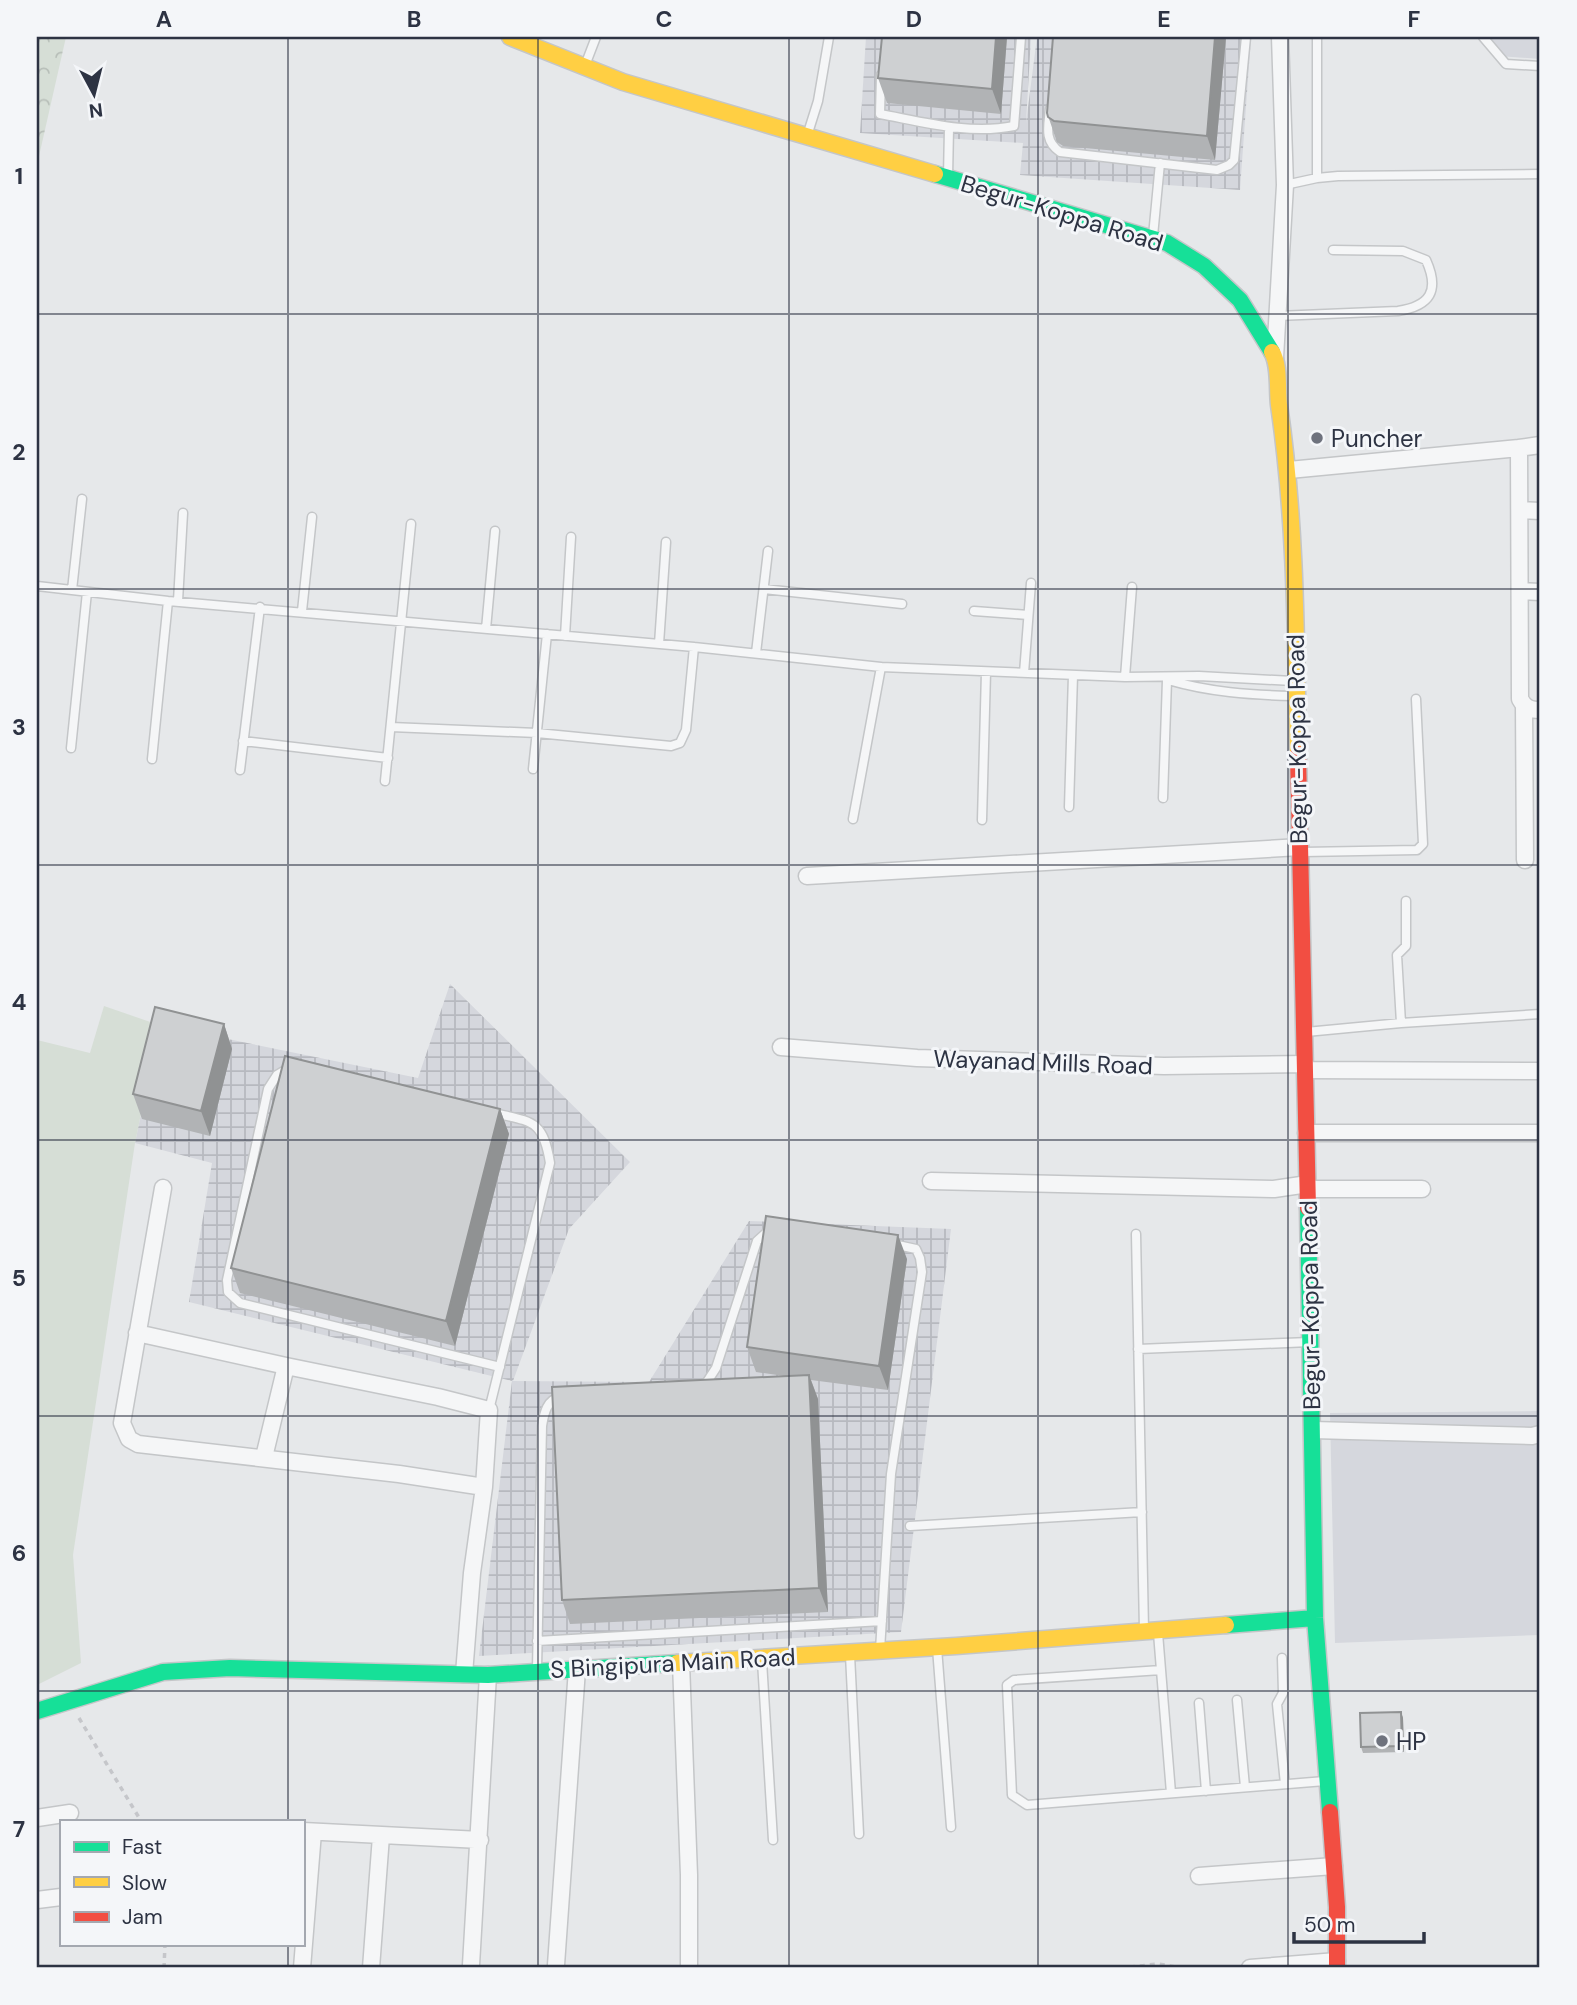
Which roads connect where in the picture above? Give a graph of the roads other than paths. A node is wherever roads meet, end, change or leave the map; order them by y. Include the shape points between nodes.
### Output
1 (510, 37) edge
2 (596, 37) edge
3 (829, 37) edge
4 (1021, 37) edge
5 (1247, 37) edge
6 (1280, 37) edge
7 (1317, 37) edge
8 (1483, 37) edge
9 (881, 64) edge
10 (1540, 66) edge
11 (584, 67) junction
12 (1051, 98) edge
13 (949, 128) junction
14 (807, 136) junction
15 (1160, 163) junction
16 (1540, 174) edge
17 (1317, 177) junction
18 (948, 178) junction
19 (1285, 185) junction
20 (1152, 239) junction
21 (1333, 250) dead end
22 (1277, 316) junction
23 (1275, 358) junction
24 (1540, 445) edge
25 (1519, 448) junction
26 (1289, 470) junction
27 (82, 499) dead end
28 (1521, 510) junction
29 (1540, 511) edge
30 (183, 513) dead end
31 (312, 517) dead end
32 (411, 524) dead end
33 (495, 531) dead end
34 (571, 537) dead end
35 (666, 542) dead end
36 (768, 551) dead end
37 (1031, 583) dead end
38 (37, 586) edge
39 (1132, 587) dead end
40 (764, 589) junction
41 (72, 590) junction
42 (87, 592) junction
43 (1521, 592) junction
44 (1540, 592) edge
45 (173, 601) junction
46 (902, 604) dead end
47 (260, 607) junction
48 (302, 611) junction
49 (974, 611) dead end
50 (1028, 615) junction
51 (401, 621) junction
52 (485, 629) junction
53 (547, 634) junction
54 (565, 636) junction
55 (659, 644) junction
56 (694, 647) junction
57 (756, 653) junction
58 (881, 667) junction
59 (986, 672) junction
60 (1024, 673) junction
61 (1073, 675) junction
62 (1125, 677) junction
63 (1158, 677) junction
64 (1167, 680) junction
65 (1295, 689) junction
66 (1416, 699) dead end
67 (1532, 708) edge
68 (391, 727) junction
69 (537, 733) junction
70 (243, 741) junction
71 (71, 748) dead end
72 (387, 758) junction
73 (152, 759) dead end
74 (533, 769) dead end
75 (240, 770) dead end
76 (385, 781) dead end
77 (1163, 797) dead end
78 (1069, 807) dead end
79 (853, 819) dead end
80 (982, 820) dead end
81 (1300, 850) junction
82 (1525, 860) dead end
83 (807, 876) dead end
84 (1406, 901) dead end
85 (1540, 1014) edge
86 (1401, 1023) junction
87 (1304, 1032) junction
88 (781, 1047) dead end
89 (297, 1067) edge
90 (1305, 1067) junction
91 (1540, 1071) edge
92 (489, 1112) edge
93 (1306, 1133) junction
94 (1540, 1133) edge
95 (931, 1181) dead end
96 (1308, 1187) junction
97 (163, 1188) dead end
98 (1422, 1189) dead end
99 (783, 1230) edge
100 (1136, 1234) dead end
101 (879, 1242) edge
102 (137, 1333) junction
103 (1311, 1342) junction
104 (1138, 1349) junction
105 (286, 1366) junction
106 (500, 1367) junction
107 (702, 1388) edge
108 (570, 1396) edge
109 (489, 1410) junction
110 (1312, 1430) junction
111 (1540, 1434) edge
112 (264, 1457) junction
113 (484, 1487) junction
114 (1142, 1512) junction
115 (910, 1526) dead end
116 (1315, 1618) junction
117 (881, 1621) junction
118 (1151, 1631) junction
119 (537, 1642) junction
120 (937, 1647) junction
121 (880, 1651) junction
122 (850, 1653) junction
123 (762, 1658) junction
124 (1282, 1658) dead end
125 (681, 1663) junction
126 (577, 1669) junction
127 (1161, 1670) junction
128 (537, 1672) junction
129 (464, 1674) junction
130 (488, 1675) junction
131 (1237, 1700) dead end
132 (1199, 1703) dead end
133 (37, 1711) edge
134 (1328, 1781) junction
135 (1285, 1784) junction
136 (1245, 1787) junction
137 (1206, 1791) junction
138 (1171, 1793) junction
139 (70, 1813) dead end
140 (37, 1818) edge
141 (951, 1827) dead end
142 (308, 1831) edge
143 (859, 1834) dead end
144 (381, 1836) junction
145 (480, 1840) junction
146 (773, 1840) dead end
147 (1334, 1866) junction
148 (1199, 1876) dead end
149 (60, 1897) edge
150 (37, 1900) edge
151 (304, 1922) edge
152 (303, 1946) edge
153 (471, 1965) dead end
154 (556, 1965) dead end
155 (1337, 1965) edge
156 (302, 1968) edge
157 (371, 1968) edge
158 (690, 1968) edge
159 (1250, 1968) edge

1 - 11 main road, Begur-Koppa Road
2 - 11 lane
3 - 14 lane
4 - 13 lane via 1014,126
5 - 15 lane via 1234,160 1217,170
6 - 19 street
7 - 17 lane
8 - 10 lane via 1506,64
9 - 13 lane via 880,114
11 - 14 main road, Begur-Koppa Road
12 - 15 lane via 1047,135 1060,152
13 - 18 lane
14 - 18 main road, Begur-Koppa Road
15 - 20 lane
16 - 17 lane
17 - 19 lane
18 - 20 main road, Begur-Koppa Road
19 - 22 street
20 - 23 main road, Begur-Koppa Road via 1204,266 1240,300
21 - 22 lane via 1403,250 1426,260 1433,287 1427,301 1398,311
22 - 23 street
23 - 26 main road, Begur-Koppa Road
24 - 25 street
25 - 26 street
25 - 28 street
26 - 65 main road, Begur-Koppa Road
27 - 41 lane
28 - 29 street
28 - 43 street
30 - 45 lane
31 - 48 lane
32 - 51 lane
33 - 52 lane
34 - 54 lane
35 - 55 lane
36 - 40 lane
37 - 50 lane
38 - 41 lane
39 - 62 lane
40 - 46 lane
40 - 57 lane
41 - 42 lane
42 - 45 lane
42 - 71 lane
43 - 44 street
43 - 67 street via 1520,699
45 - 47 lane
45 - 73 lane
47 - 48 lane
47 - 70 lane
48 - 51 lane
49 - 50 lane
50 - 60 lane
51 - 52 lane
51 - 68 lane
52 - 53 lane
53 - 54 lane
53 - 69 lane
54 - 55 lane
55 - 56 lane
56 - 57 lane
56 - 69 lane via 686,730 680,743 671,746
57 - 58 lane
58 - 59 lane
58 - 79 lane
59 - 60 lane
59 - 80 lane
60 - 61 lane
61 - 62 lane
61 - 78 lane
62 - 63 lane
63 - 64 lane
63 - 65 lane via 1199,676
64 - 65 lane via 1202,690 1254,695
64 - 77 lane
65 - 81 main road, Begur-Koppa Road
66 - 81 lane via 1423,844 1418,850
67 - 82 street
68 - 69 lane
68 - 72 lane
69 - 74 lane
70 - 72 lane
70 - 75 lane
72 - 76 lane
81 - 83 street
81 - 87 main road, Begur-Koppa Road
84 - 86 lane via 1406,946 1397,955
85 - 86 lane
86 - 87 lane
87 - 90 main road, Begur-Koppa Road
88 - 90 street, Wayanad Mills Road via 917,1058
89 - 106 lane via 277,1075 268,1089 227,1280 229,1292 240,1303
90 - 91 street, Wayanad Mills Road
90 - 93 main road, Begur-Koppa Road
92 - 106 lane via 529,1121 540,1129 550,1163
93 - 94 street
93 - 96 main road, Begur-Koppa Road
95 - 96 street
96 - 98 street
96 - 103 main road, Begur-Koppa Road
97 - 102 street
99 - 107 lane via 767,1232 757,1241 716,1368
100 - 104 lane
101 - 117 lane via 916,1249 922,1272 891,1474
102 - 105 street
102 - 112 street via 122,1423 129,1440
103 - 104 lane
103 - 110 main road, Begur-Koppa Road
104 - 114 lane
105 - 109 street
105 - 112 street
106 - 109 lane
108 - 119 lane via 548,1405 542,1426
109 - 113 street
110 - 111 street
110 - 116 main road, Begur-Koppa Road
112 - 113 street
113 - 129 street
114 - 115 lane
114 - 118 lane
116 - 118 main road, S Bingipura Main Road
116 - 134 main road, Begur-Koppa Road
117 - 119 lane
117 - 121 lane
118 - 120 main road, S Bingipura Main Road
118 - 127 lane
119 - 128 lane
120 - 121 main road, S Bingipura Main Road
120 - 141 lane
121 - 122 main road, S Bingipura Main Road
122 - 123 main road, S Bingipura Main Road
122 - 143 lane
123 - 125 main road, S Bingipura Main Road
123 - 146 lane
124 - 135 lane via 1283,1693 1277,1704
125 - 126 main road, S Bingipura Main Road
125 - 158 street
126 - 128 main road, S Bingipura Main Road
126 - 154 street
127 - 138 lane
127 - 138 lane via 1014,1680 1007,1685 1012,1795 1027,1805
128 - 130 main road, S Bingipura Main Road
129 - 130 main road, S Bingipura Main Road
129 - 133 main road, S Bingipura Main Road via 256,1668 163,1672
130 - 145 street
131 - 136 lane
132 - 137 lane
134 - 135 lane
134 - 147 main road, Begur-Koppa Road
135 - 136 lane
136 - 137 lane
137 - 138 lane
139 - 140 street
142 - 144 street
142 - 151 street
144 - 145 street
144 - 157 street
145 - 153 street
147 - 148 street
147 - 155 main road, Begur-Koppa Road
149 - 150 street
152 - 156 street
155 - 159 street

